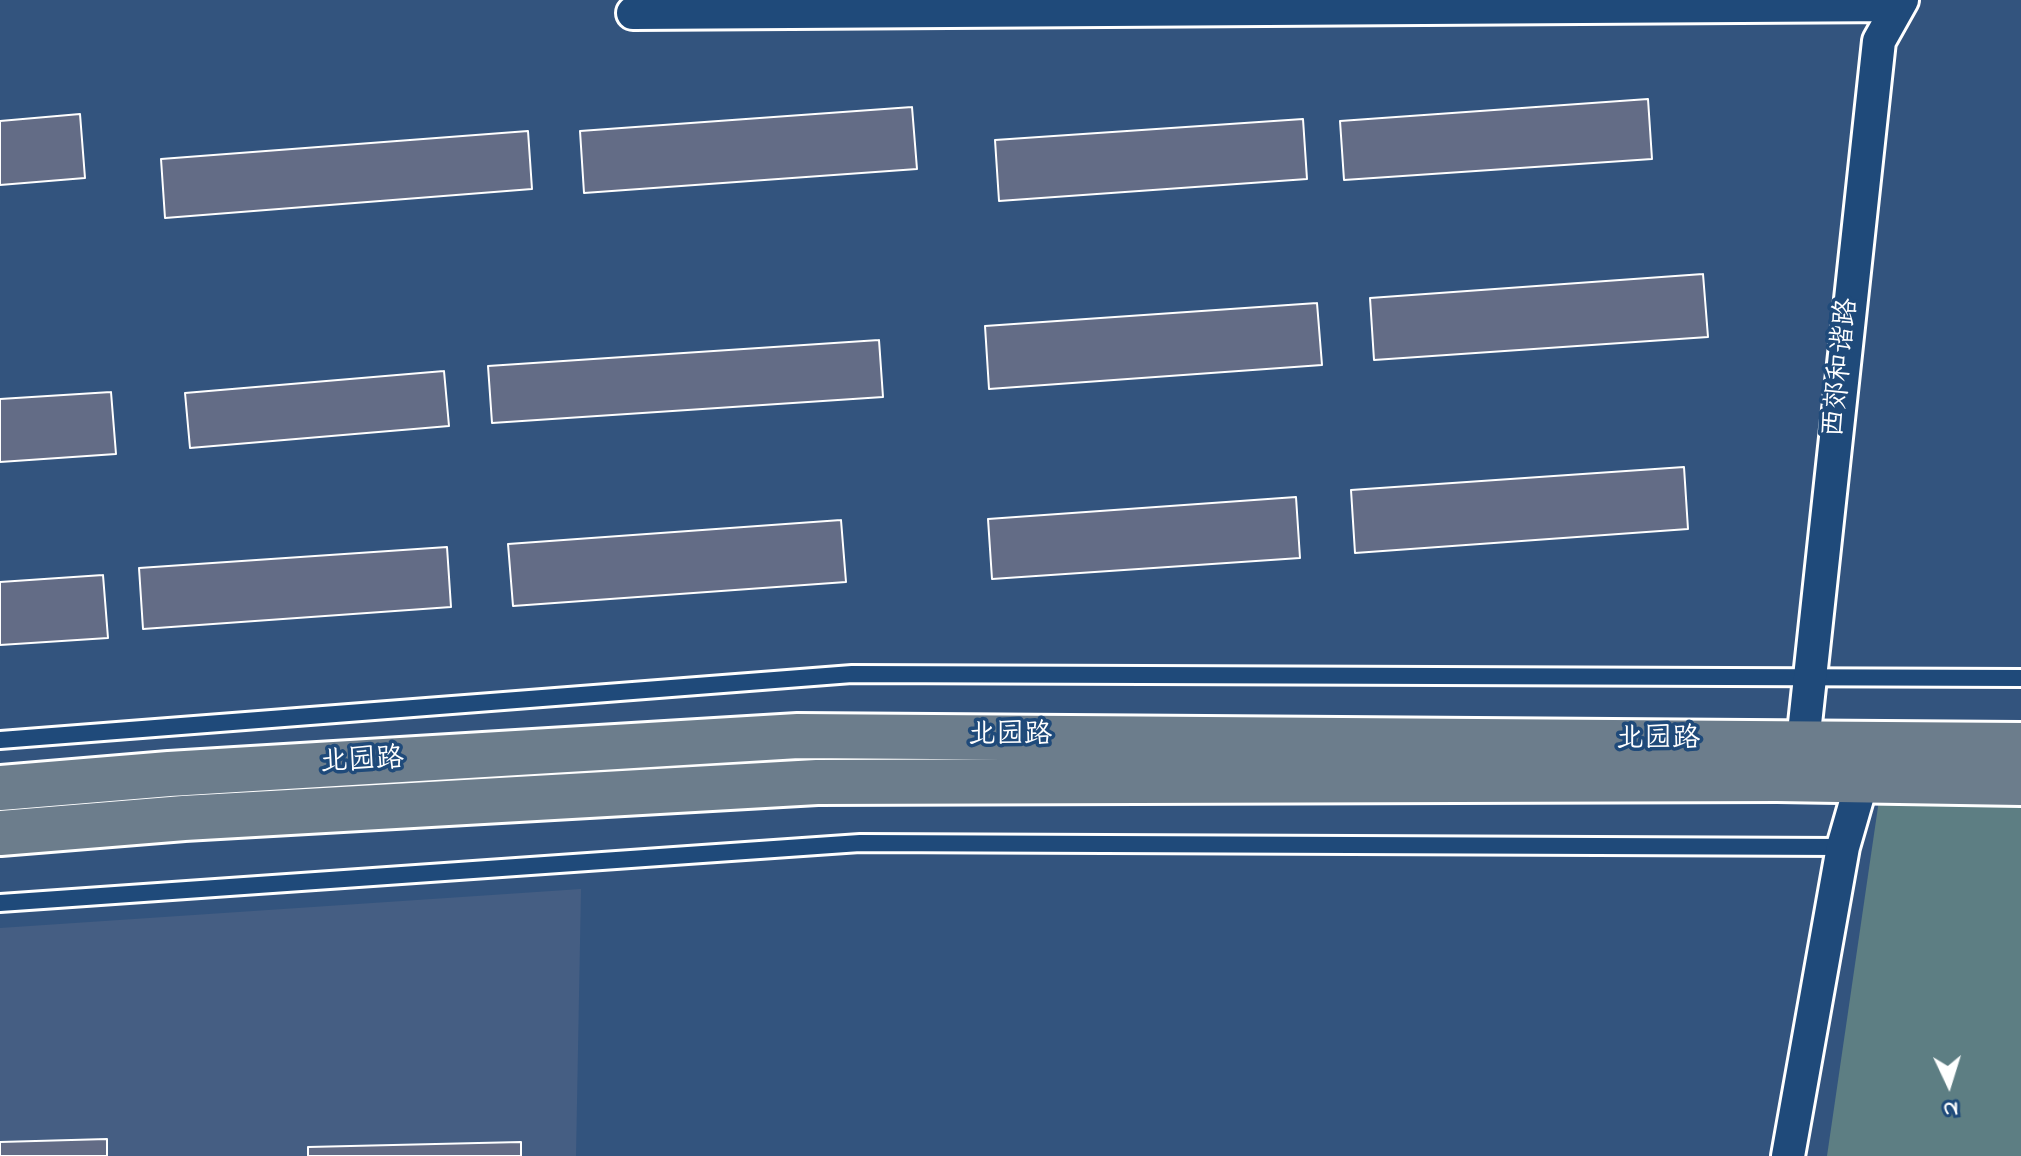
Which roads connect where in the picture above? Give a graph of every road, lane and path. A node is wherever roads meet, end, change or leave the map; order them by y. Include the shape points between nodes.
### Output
1 (1901, 3) edge
2 (1010, 5) edge
3 (633, 13) dead end
4 (2021, 678) edge
5 (0, 740) edge
6 (1803, 742) junction
7 (2021, 745) edge
8 (1862, 781) junction
9 (2021, 783) edge
10 (0, 788) edge
11 (0, 833) edge
12 (1843, 847) junction
13 (0, 903) edge
14 (1788, 1156) edge

1 - 2 street
1 - 6 street, 西郊和谐路 via 1879,41
2 - 3 street
4 - 5 lane via 852,674
6 - 7 main road, 北园路
6 - 10 main road, 北园路 via 798,736
8 - 9 main road, 北园路
8 - 11 main road, 北园路 via 817,782
8 - 12 street
12 - 13 lane via 860,843
12 - 14 street

